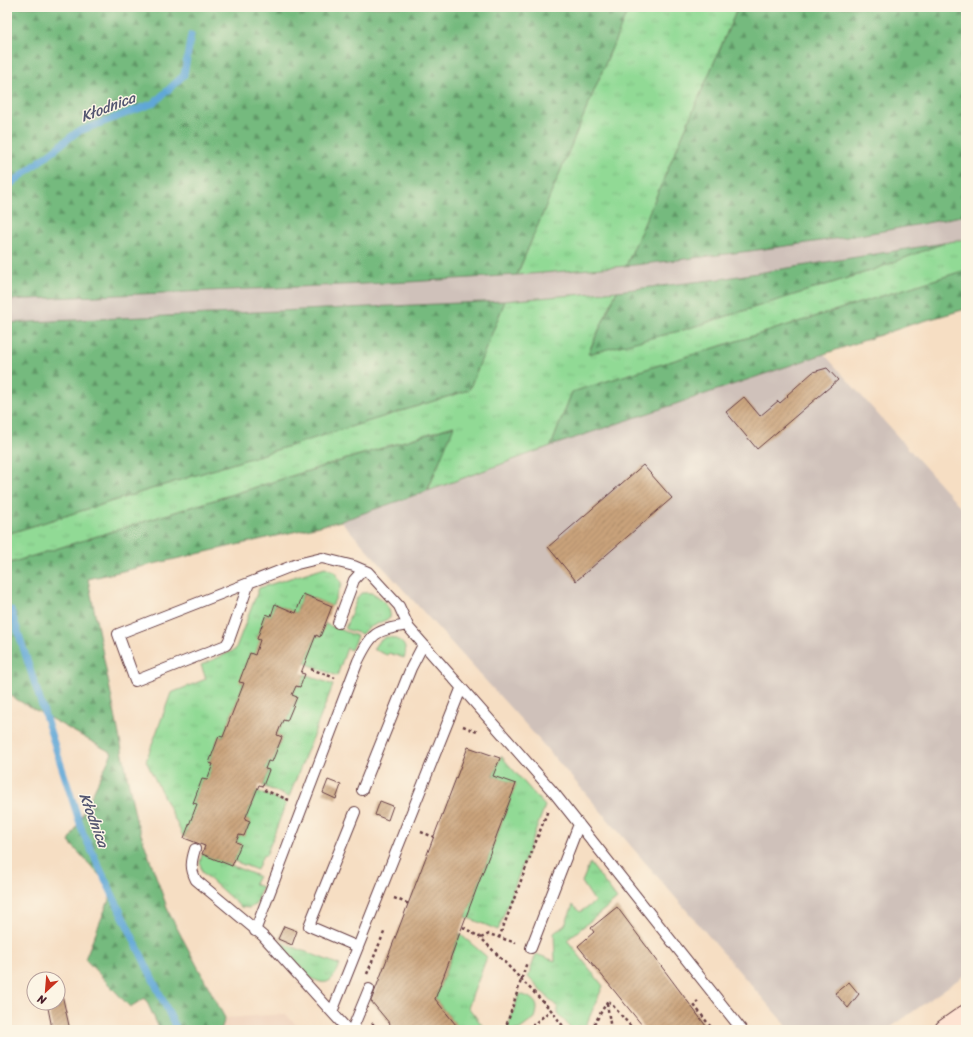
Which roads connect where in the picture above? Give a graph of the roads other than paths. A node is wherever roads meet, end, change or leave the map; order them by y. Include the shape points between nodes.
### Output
1 (363, 570) junction
2 (249, 583) junction
3 (338, 623) dead end
4 (407, 625) junction
5 (423, 646) junction
6 (461, 689) junction
7 (362, 790) dead end
8 (355, 812) dead end
9 (579, 824) junction
10 (195, 849) dead end
11 (255, 930) junction
12 (358, 947) junction
13 (531, 948) road end
14 (369, 990) dead end
15 (332, 1012) junction
16 (966, 1016) edge
17 (348, 1030) edge
18 (352, 1030) edge
19 (742, 1030) edge
20 (946, 1030) edge

1 - 2 lane via 322,558 304,562
1 - 3 lane via 354,580
1 - 4 lane via 368,572 399,606
2 - 2 lane via 118,634 135,681 226,645
4 - 5 lane
4 - 11 lane via 386,629 375,634 367,642
5 - 6 lane
5 - 7 lane via 411,668
6 - 9 lane
6 - 12 lane
8 - 12 lane via 309,926
9 - 13 lane
9 - 19 lane
10 - 11 lane via 191,863 196,880
11 - 15 lane
12 - 15 lane
14 - 18 lane
15 - 17 lane
16 - 20 street

